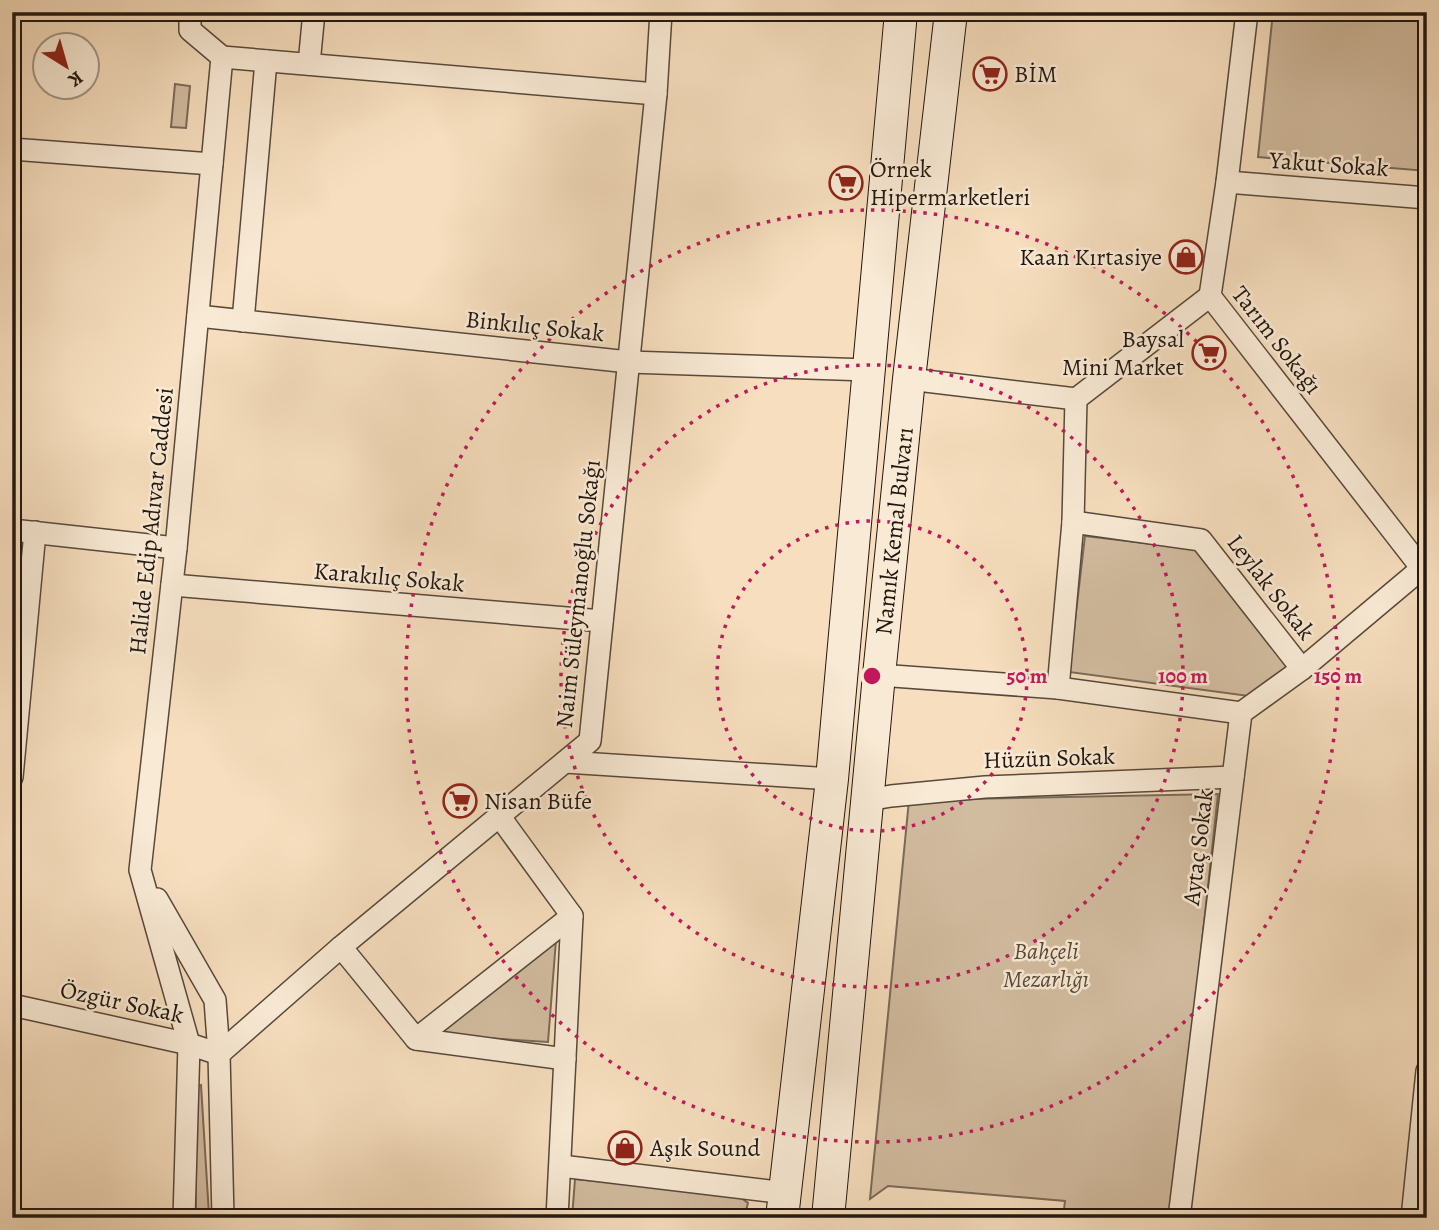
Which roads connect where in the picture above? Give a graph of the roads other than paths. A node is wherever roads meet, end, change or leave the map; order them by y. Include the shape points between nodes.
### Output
1 (190, 12) edge
2 (314, 12) edge
3 (661, 12) edge
4 (901, 12) edge
5 (951, 12) edge
6 (1247, 12) edge
7 (222, 57) junction
8 (266, 61) junction
9 (309, 64) junction
10 (656, 94) junction
11 (12, 149) edge
12 (212, 163) junction
13 (1227, 182) junction
14 (1427, 198) edge
15 (1210, 296) junction
16 (198, 316) junction
17 (243, 321) junction
18 (629, 362) junction
19 (868, 370) junction
20 (909, 379) junction
21 (1076, 399) junction
22 (1073, 522) junction
23 (12, 530) edge
24 (34, 532) junction
25 (176, 548) junction
26 (1425, 569) edge
27 (172, 585) junction
28 (602, 621) junction
29 (1302, 669) junction
30 (879, 675) junction
31 (1058, 688) junction
32 (1241, 713) junction
33 (565, 762) junction
34 (12, 777) edge
35 (1233, 777) junction
36 (832, 779) junction
37 (868, 800) junction
38 (500, 817) junction
39 (140, 870) junction
40 (572, 916) junction
41 (341, 947) junction
42 (12, 1005) edge
43 (416, 1039) junction
44 (189, 1044) junction
45 (219, 1054) junction
46 (565, 1059) junction
47 (1427, 1071) edge
48 (1423, 1143) edge
49 (561, 1166) junction
50 (784, 1206) edge
51 (184, 1218) edge
52 (223, 1218) edge
53 (557, 1218) edge
54 (828, 1218) edge
55 (1179, 1218) edge
56 (1412, 1218) edge

1 - 7 street via 190,30
2 - 9 street
3 - 10 street, Naim Süleymanoğlu Sokağı
4 - 19 main road, Namık Kemal Bulvarı
5 - 20 main road, Namık Kemal Bulvarı
6 - 13 street, Tarım Sokağı
7 - 8 street
7 - 12 street, Halide Edip Adıvar Caddesi
8 - 9 street
8 - 17 street
9 - 10 street
10 - 18 street, Naim Süleymanoğlu Sokağı
11 - 12 street
12 - 16 street, Halide Edip Adıvar Caddesi
13 - 14 street, Yakut Sokak
13 - 15 street, Tarım Sokağı
15 - 21 street
15 - 26 street, Tarım Sokağı
16 - 17 street, Binkılıç Sokak
16 - 25 street, Halide Edip Adıvar Caddesi
17 - 18 street, Binkılıç Sokak
18 - 19 street, Binkılıç Sokak
18 - 28 street, Naim Süleymanoğlu Sokağı
19 - 36 main road, Namık Kemal Bulvarı
20 - 21 street
20 - 30 main road, Namık Kemal Bulvarı
21 - 22 street
22 - 29 street, Leylak Sokak via 1201,540
22 - 31 street
23 - 24 street
24 - 25 street
24 - 34 street
25 - 27 street, Halide Edip Adıvar Caddesi
26 - 29 street
27 - 28 street, Karakılıç Sokak
27 - 39 street, Halide Edip Adıvar Caddesi
28 - 33 street, Naim Süleymanoğlu Sokağı via 590,741
29 - 32 street
30 - 31 street
30 - 37 main road, Namık Kemal Bulvarı
31 - 32 street
32 - 35 street, Aytaç Sokak
33 - 36 street
33 - 38 street, Naim Süleymanoğlu Sokağı
35 - 37 street, Hüzün Sokak via 985,787
35 - 55 street, Aytaç Sokak
36 - 50 main road, Namık Kemal Bulvarı
37 - 54 main road, Namık Kemal Bulvarı
38 - 40 street
38 - 41 street, Naim Süleymanoğlu Sokağı
39 - 44 street, Halide Edip Adıvar Caddesi
39 - 45 street via 215,1000
40 - 43 street
40 - 46 street
41 - 43 street
41 - 45 street, Naim Süleymanoğlu Sokağı
42 - 44 street, Özgür Sokak
43 - 46 street
44 - 45 street, Özgür Sokak
44 - 51 street, Halide Edip Adıvar Caddesi
45 - 52 street
46 - 49 street
47 - 48 street
48 - 56 street
49 - 50 street
49 - 53 street

